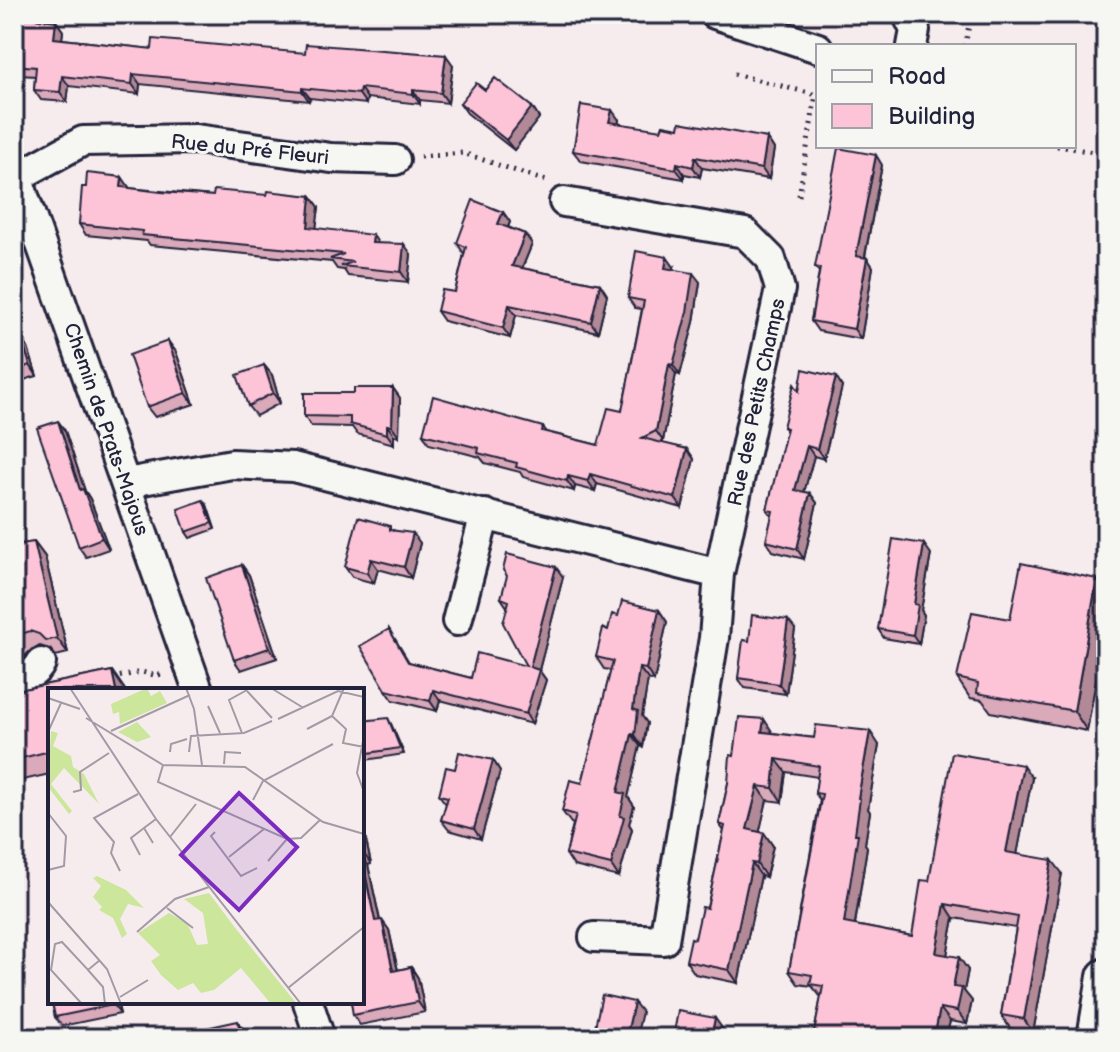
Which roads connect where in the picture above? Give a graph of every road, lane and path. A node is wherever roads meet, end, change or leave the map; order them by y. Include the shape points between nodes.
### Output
1 (715, 14) edge
2 (971, 14) edge
3 (911, 15) edge
4 (912, 44) edge
5 (965, 44) edge
6 (816, 47) edge
7 (734, 74) dead end
8 (816, 95) edge
9 (816, 101) edge
10 (1069, 148) edge
11 (1106, 154) edge
12 (395, 160) joint
13 (16, 172) edge
14 (799, 196) dead end
15 (564, 202) joint
16 (126, 483) junction
17 (485, 514) junction
18 (719, 574) junction
19 (457, 621) dead end
20 (41, 663) dead end
21 (194, 677) edge
22 (14, 679) edge
23 (99, 681) edge
24 (594, 937) dead end
25 (1106, 977) edge
26 (309, 1004) edge
27 (320, 1038) edge
28 (1096, 1038) edge

1 - 6 street
2 - 5 path
3 - 4 street
7 - 8 path
9 - 14 path
10 - 11 path
12 - 13 street, Rue du Pré Fleuri via 331,158 196,139 83,141
12 - 15 path via 463,153 552,183
13 - 16 street, Chemin de Prats-Majous
15 - 18 street, Rue des Petits Champs via 745,233 771,259 780,289
16 - 17 street via 232,464 293,467
16 - 21 street, Chemin de Prats-Majous
17 - 18 street
17 - 19 street
18 - 24 street, Rue des Petits Champs via 714,638 664,940
20 - 22 street via 28,676
21 - 23 path via 142,672
25 - 28 main road
26 - 27 street

